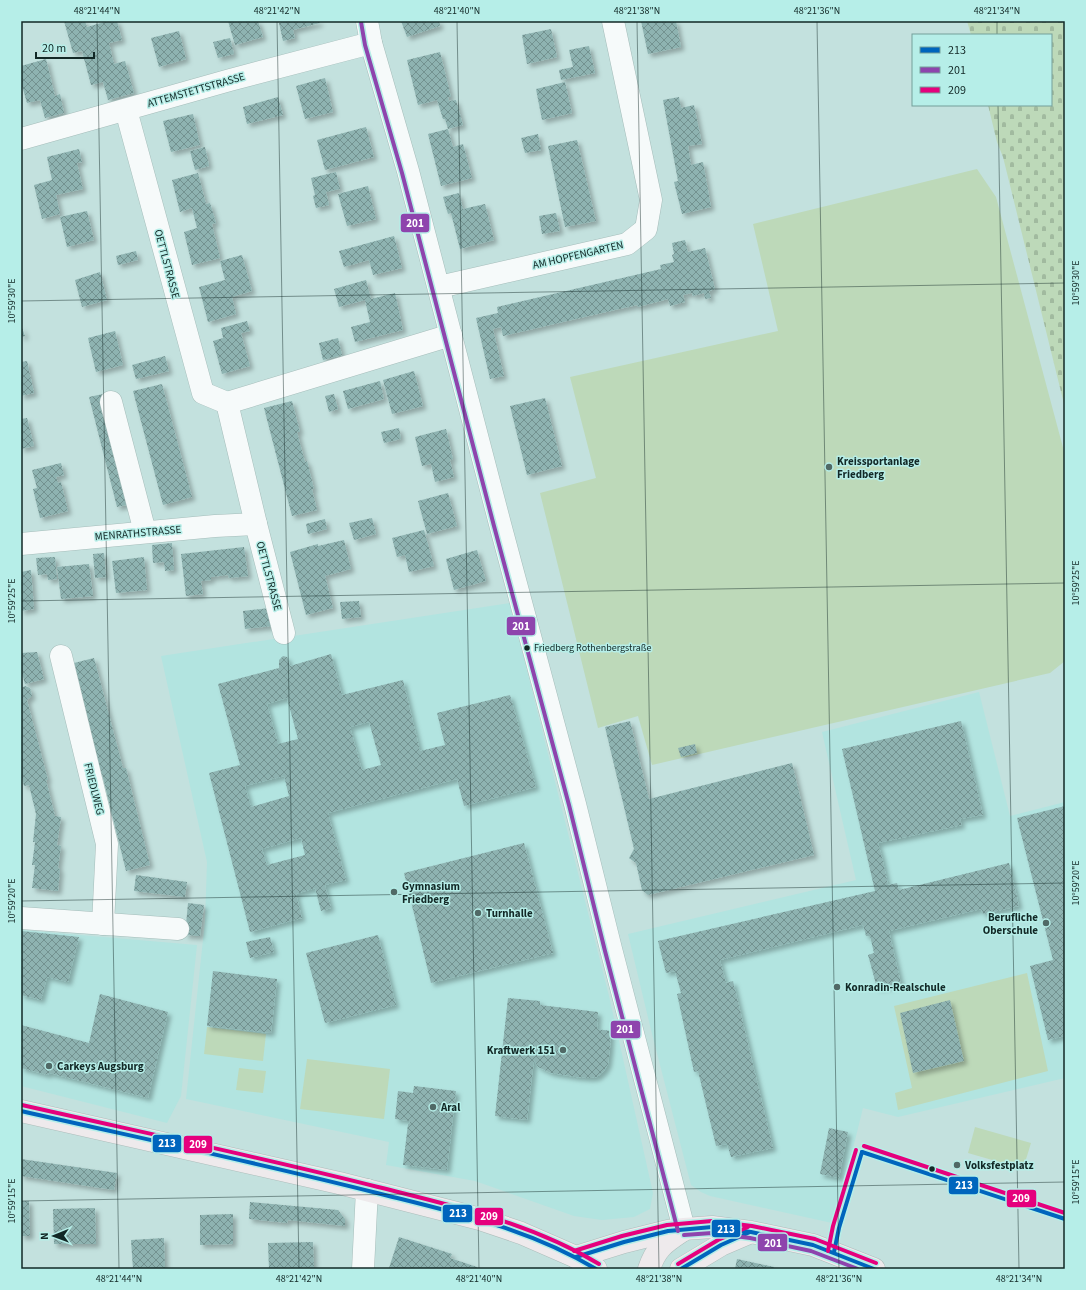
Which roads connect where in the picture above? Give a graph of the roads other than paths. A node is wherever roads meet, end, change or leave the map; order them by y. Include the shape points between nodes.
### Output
1 (367, 21) edge
2 (613, 21) edge
3 (371, 43) junction
4 (126, 110) junction
5 (21, 139) edge
6 (439, 287) junction
7 (451, 335) junction
8 (111, 402) dead end
9 (227, 403) junction
10 (256, 524) junction
11 (145, 532) junction
12 (21, 544) edge
13 (284, 633) dead end
14 (61, 656) dead end
15 (21, 918) edge
16 (103, 924) junction
17 (178, 929) dead end
18 (21, 1111) edge
19 (367, 1190) junction
20 (684, 1229) junction
21 (751, 1232) junction
22 (576, 1257) junction
23 (704, 1261) edge
24 (863, 1266) edge
25 (363, 1269) edge
26 (596, 1269) edge
27 (649, 1269) edge
28 (681, 1269) edge

1 - 3 street
2 - 6 street, AM HOPFENGARTEN via 651,200 646,229 627,244
3 - 4 street, ATTEMSTETTSTRASSE
3 - 6 street
4 - 5 street, ATTEMSTETTSTRASSE
4 - 9 street, OETTLSTRASSE via 203,393
6 - 7 street
7 - 9 street
7 - 20 street via 576,804
8 - 11 street
9 - 10 street, OETTLSTRASSE
10 - 11 street, MENRATHSTRASSE
10 - 13 street, OETTLSTRASSE
11 - 12 street, MENRATHSTRASSE
14 - 16 street, FRIEDLWEG via 107,844
15 - 16 street
16 - 17 street
18 - 19 main road
19 - 22 main road via 480,1219
19 - 25 street
20 - 21 main road via 712,1227
20 - 22 main road via 624,1242
20 - 27 main road via 664,1242 653,1256
21 - 23 main road via 721,1245
21 - 24 main road via 813,1245
22 - 26 main road
23 - 28 main road

